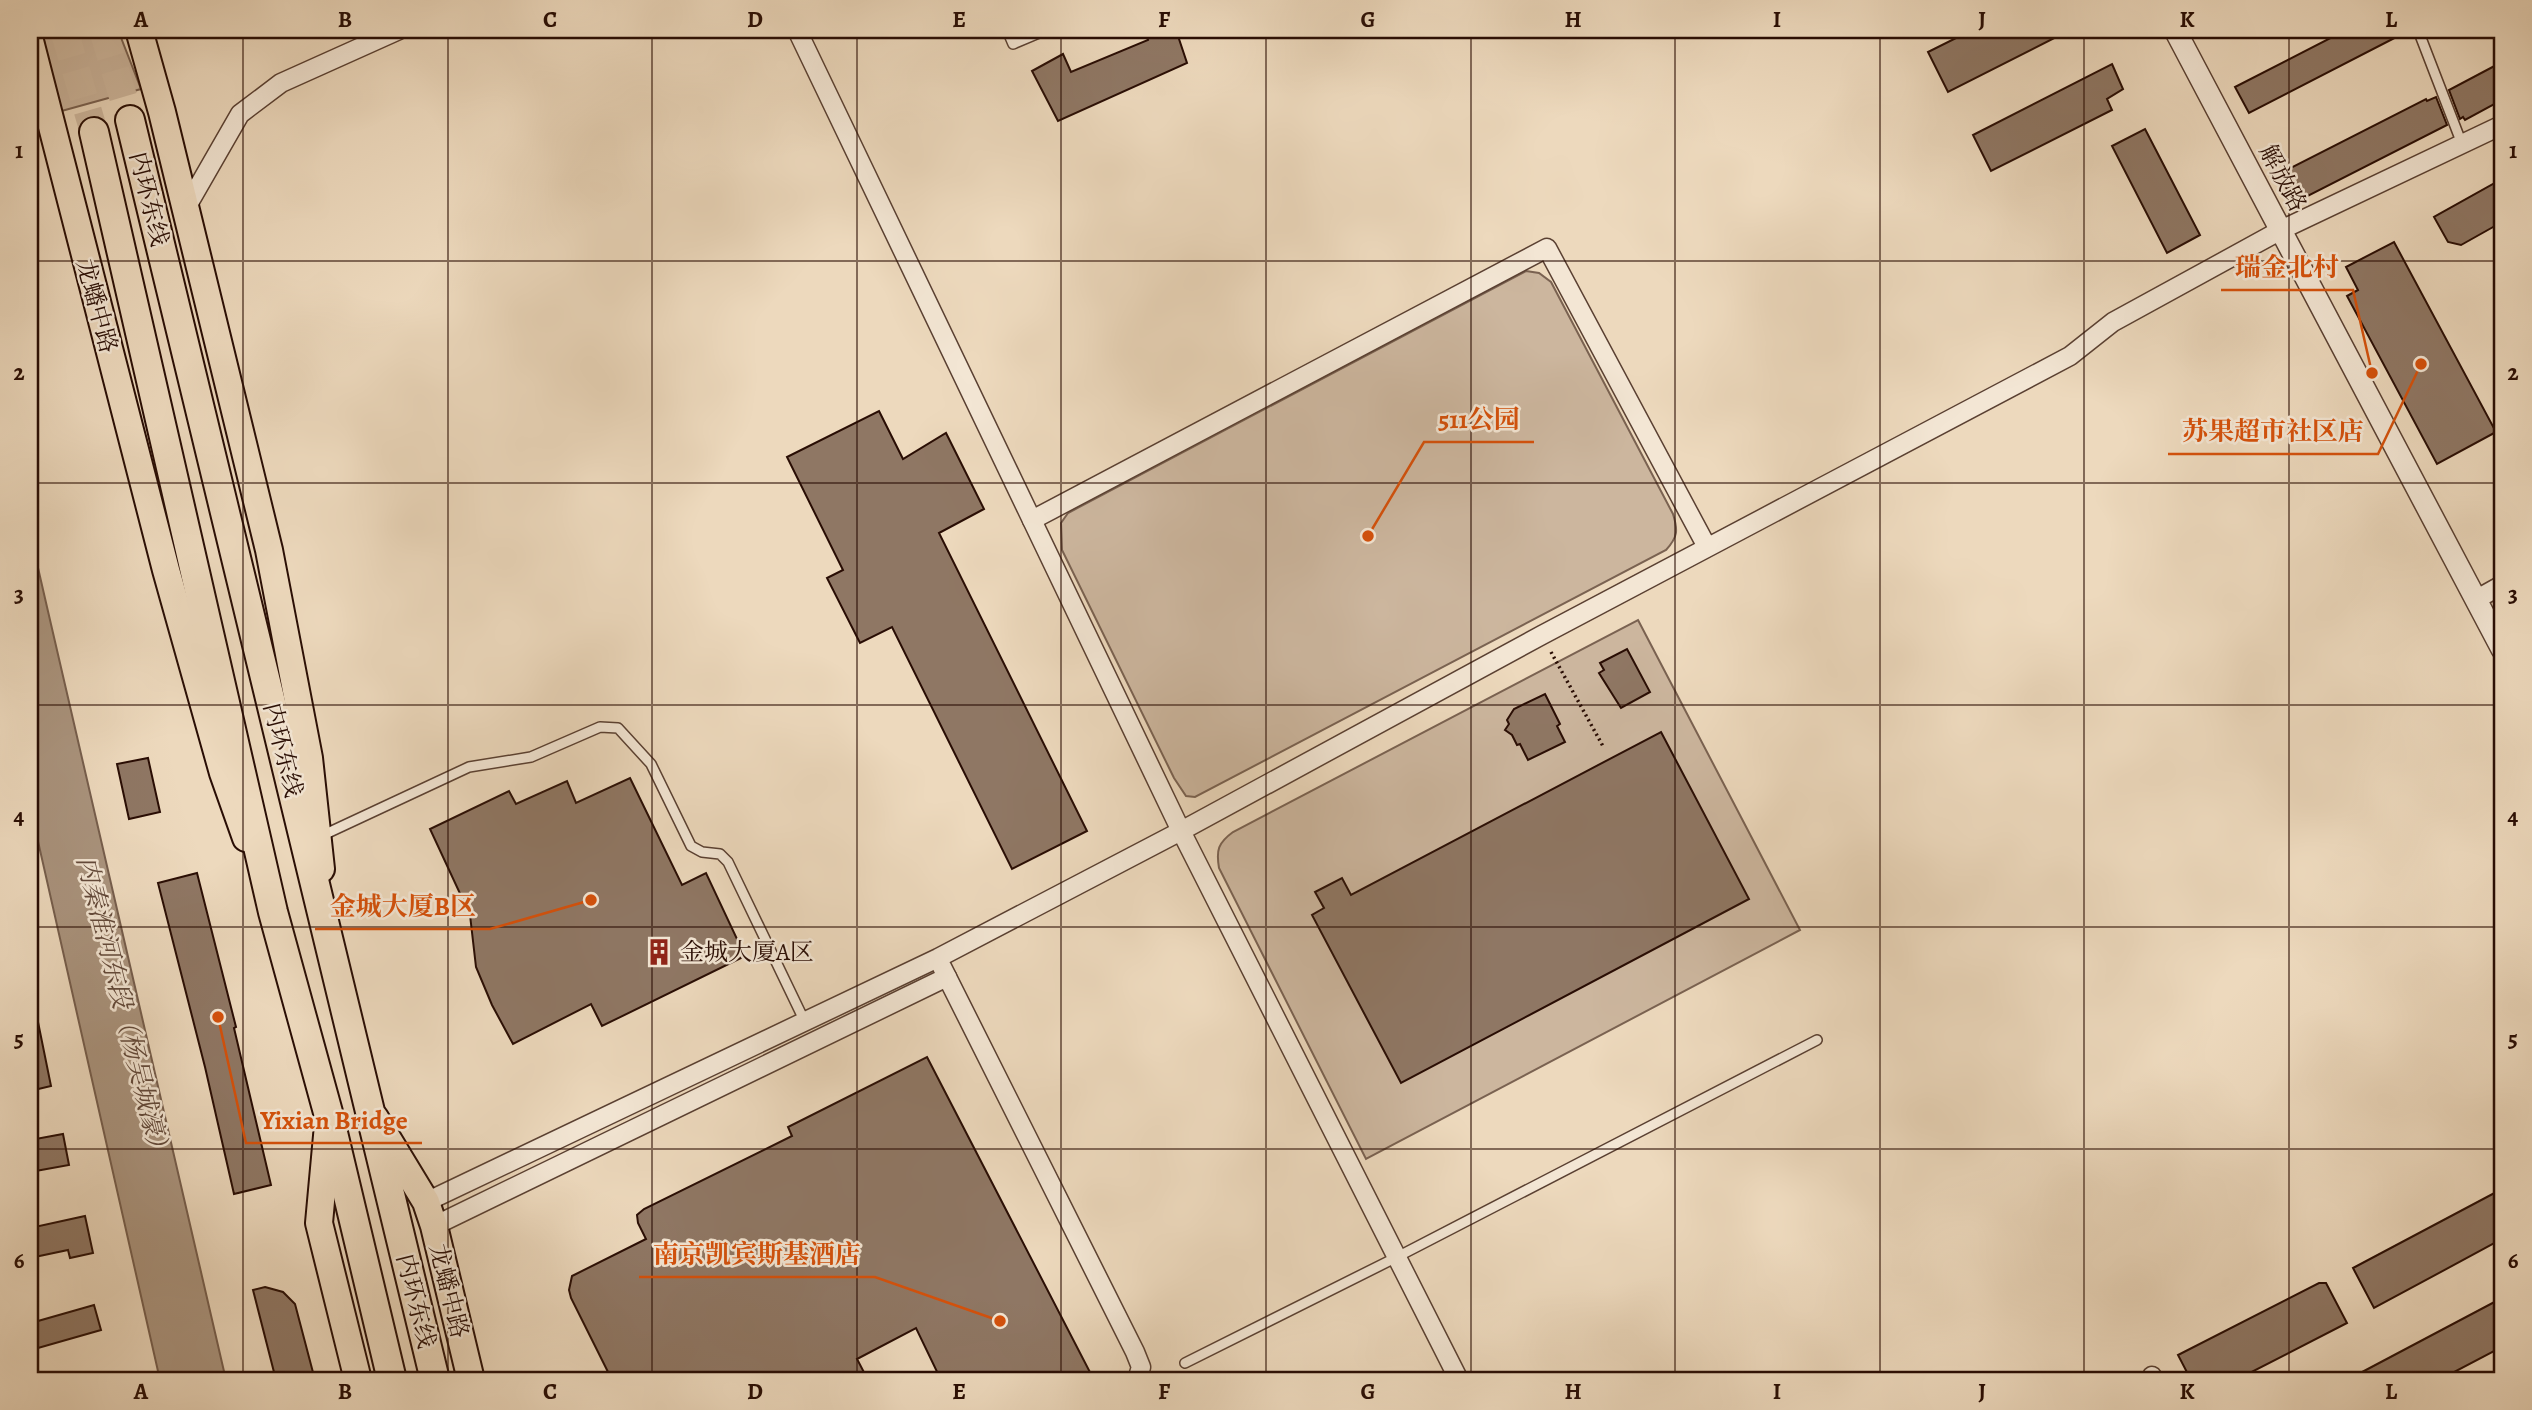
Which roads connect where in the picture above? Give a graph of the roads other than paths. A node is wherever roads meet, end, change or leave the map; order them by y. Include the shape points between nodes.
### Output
1 (139, 30) edge
2 (399, 30) edge
3 (797, 30) edge
4 (1007, 30) edge
5 (1046, 30) edge
6 (2175, 30) edge
7 (2418, 30) edge
8 (30, 41) edge
9 (130, 120) tunnel mouth
10 (2502, 125) edge
11 (94, 132) tunnel mouth
12 (2462, 144) junction
13 (186, 208) junction
14 (2281, 230) junction
15 (1032, 520) junction
16 (1707, 547) junction
17 (2502, 586) edge
18 (2477, 599) junction
19 (2502, 649) edge
20 (1181, 831) junction
21 (318, 838) junction
22 (273, 912) junction
23 (329, 940) junction
24 (938, 958) junction
25 (947, 977) junction
26 (805, 1022) junction
27 (1817, 1040) dead end
28 (369, 1107) junction
29 (329, 1116) junction
30 (430, 1214) junction
31 (1397, 1257) junction
32 (1185, 1363) dead end
33 (358, 1380) edge
34 (392, 1380) edge
35 (435, 1380) edge
36 (471, 1380) edge
37 (1137, 1380) edge
38 (1459, 1380) edge

1 - 13 main road
2 - 13 street via 281,83 240,114
3 - 15 street
4 - 5 lane via 1013,44
6 - 14 street, 解放路
7 - 12 lane
8 - 22 main road, 龙蟠中路 via 166,570 223,774
9 - 23 highway, 内环东线
10 - 12 street
11 - 22 highway, 内环东线
12 - 14 street
13 - 21 main road via 269,550 309,758
14 - 16 street via 2113,322 2070,356
14 - 18 street, 解放路
15 - 16 street via 1547,248
15 - 20 street
16 - 20 street
17 - 18 street
18 - 19 street, 解放路
20 - 24 street
20 - 31 street
21 - 23 main road
21 - 26 lane via 469,768 531,757 600,727 618,727 651,764 691,846 720,854 728,862
22 - 29 highway, 内环东线
23 - 28 highway, 内环东线
24 - 25 street
24 - 26 street
25 - 30 street
25 - 37 street via 1135,1352 1141,1367
26 - 30 street
27 - 31 lane
28 - 30 main road, 龙蟠中路
28 - 35 highway, 内环东线
29 - 33 main road via 319,1223
29 - 34 highway, 内环东线
30 - 36 main road, 龙蟠中路
31 - 32 lane
31 - 38 street

